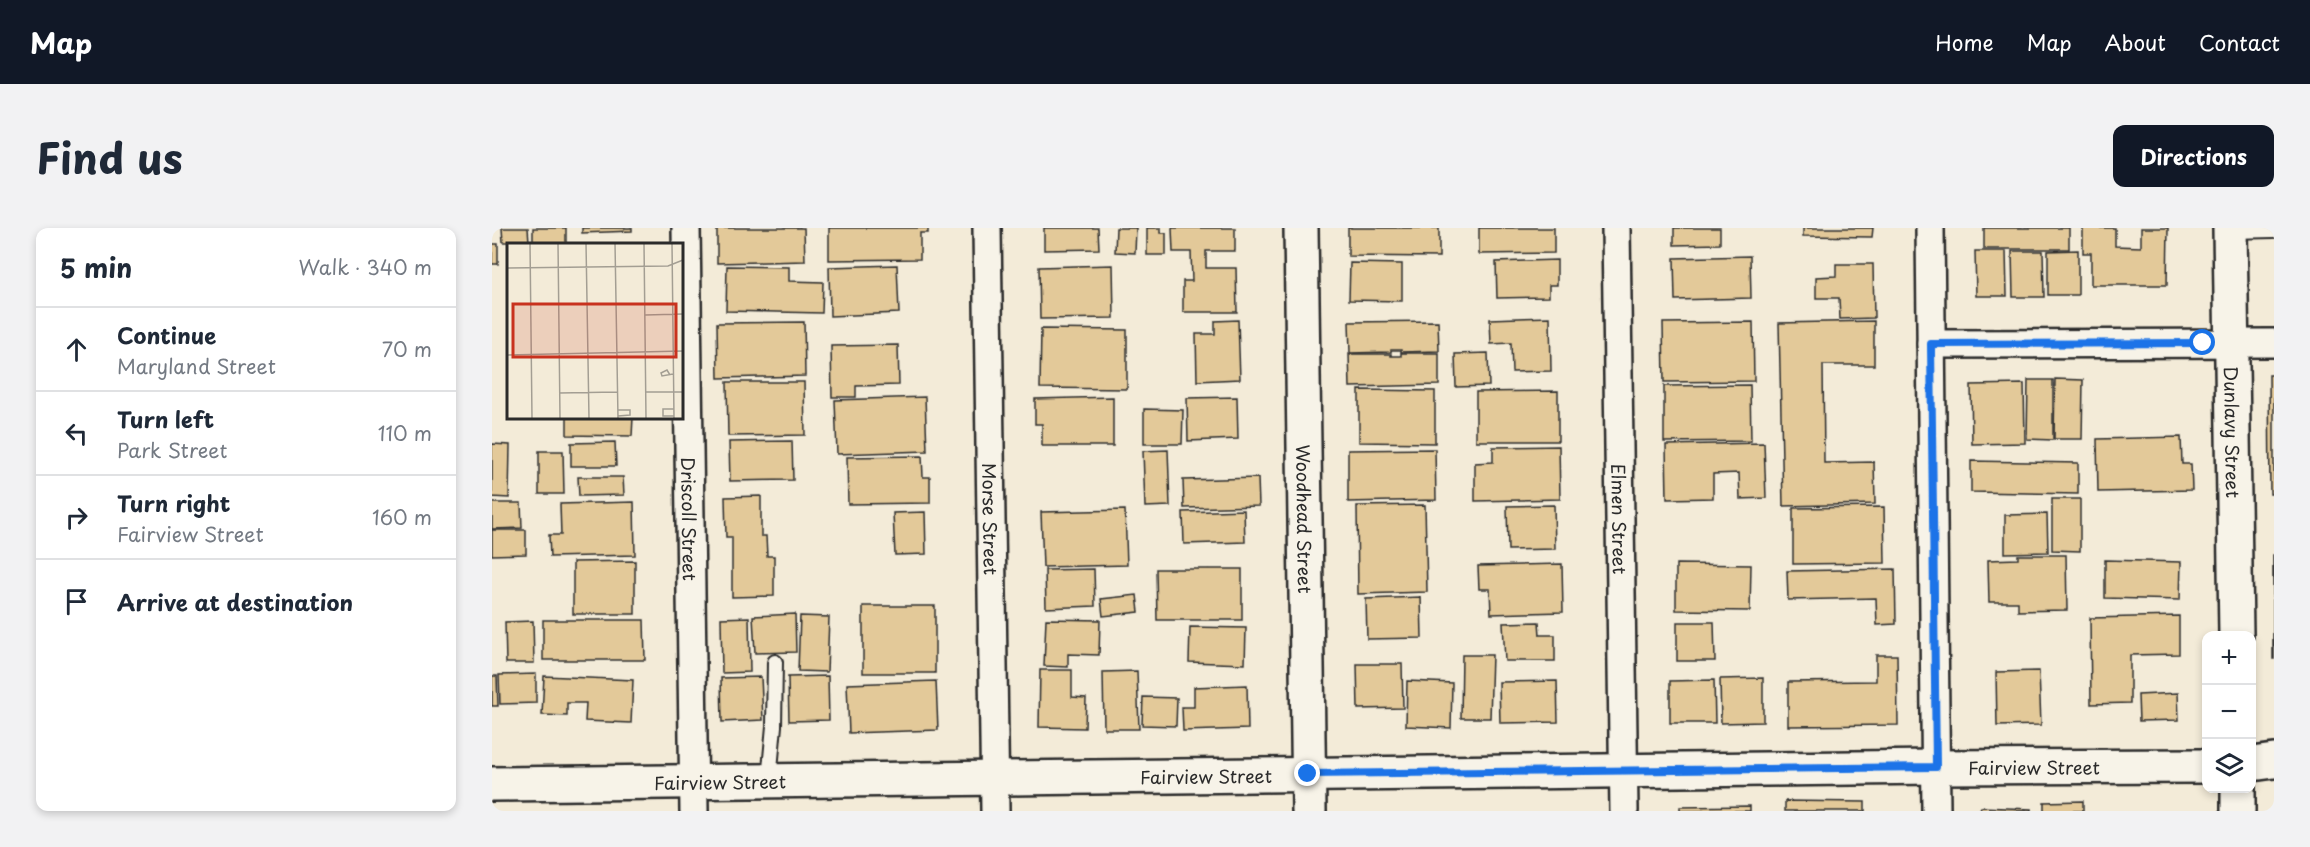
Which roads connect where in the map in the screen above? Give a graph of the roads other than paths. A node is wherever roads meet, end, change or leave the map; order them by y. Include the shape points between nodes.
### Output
1 (686, 228) edge
2 (987, 228) edge
3 (1301, 228) edge
4 (1616, 228) edge
5 (1930, 228) edge
6 (2230, 229) edge
7 (2274, 230) edge
8 (2231, 343) junction
9 (2274, 343) edge
10 (1931, 344) junction
11 (2236, 631) edge
12 (775, 662) dead end
13 (2274, 761) edge
14 (2256, 763) edge
15 (2202, 766) edge
16 (1936, 767) junction
17 (1624, 770) junction
18 (1308, 774) junction
19 (994, 777) junction
20 (769, 780) junction
21 (492, 784) edge
22 (2238, 793) edge
23 (694, 796) edge
24 (994, 811) edge
25 (1309, 811) edge
26 (1624, 811) edge
27 (1936, 811) edge
28 (2238, 811) edge

1 - 23 street, Driscoll Street
2 - 19 street, Morse Street
3 - 18 street, Woodhead Street
4 - 17 street, Elmen Street
5 - 10 street
6 - 7 lane
6 - 8 street, Dunlavy Street
8 - 9 street
8 - 10 street
8 - 11 street, Dunlavy Street
10 - 16 street
12 - 20 lane
13 - 14 street
15 - 16 street, Fairview Street
16 - 17 street, Fairview Street
16 - 27 street
17 - 18 street, Fairview Street
17 - 26 street, Elmen Street
18 - 19 street, Fairview Street
18 - 25 street, Woodhead Street
19 - 20 street, Fairview Street
19 - 24 street, Morse Street
20 - 23 street, Fairview Street
21 - 23 street, Fairview Street
22 - 28 street

